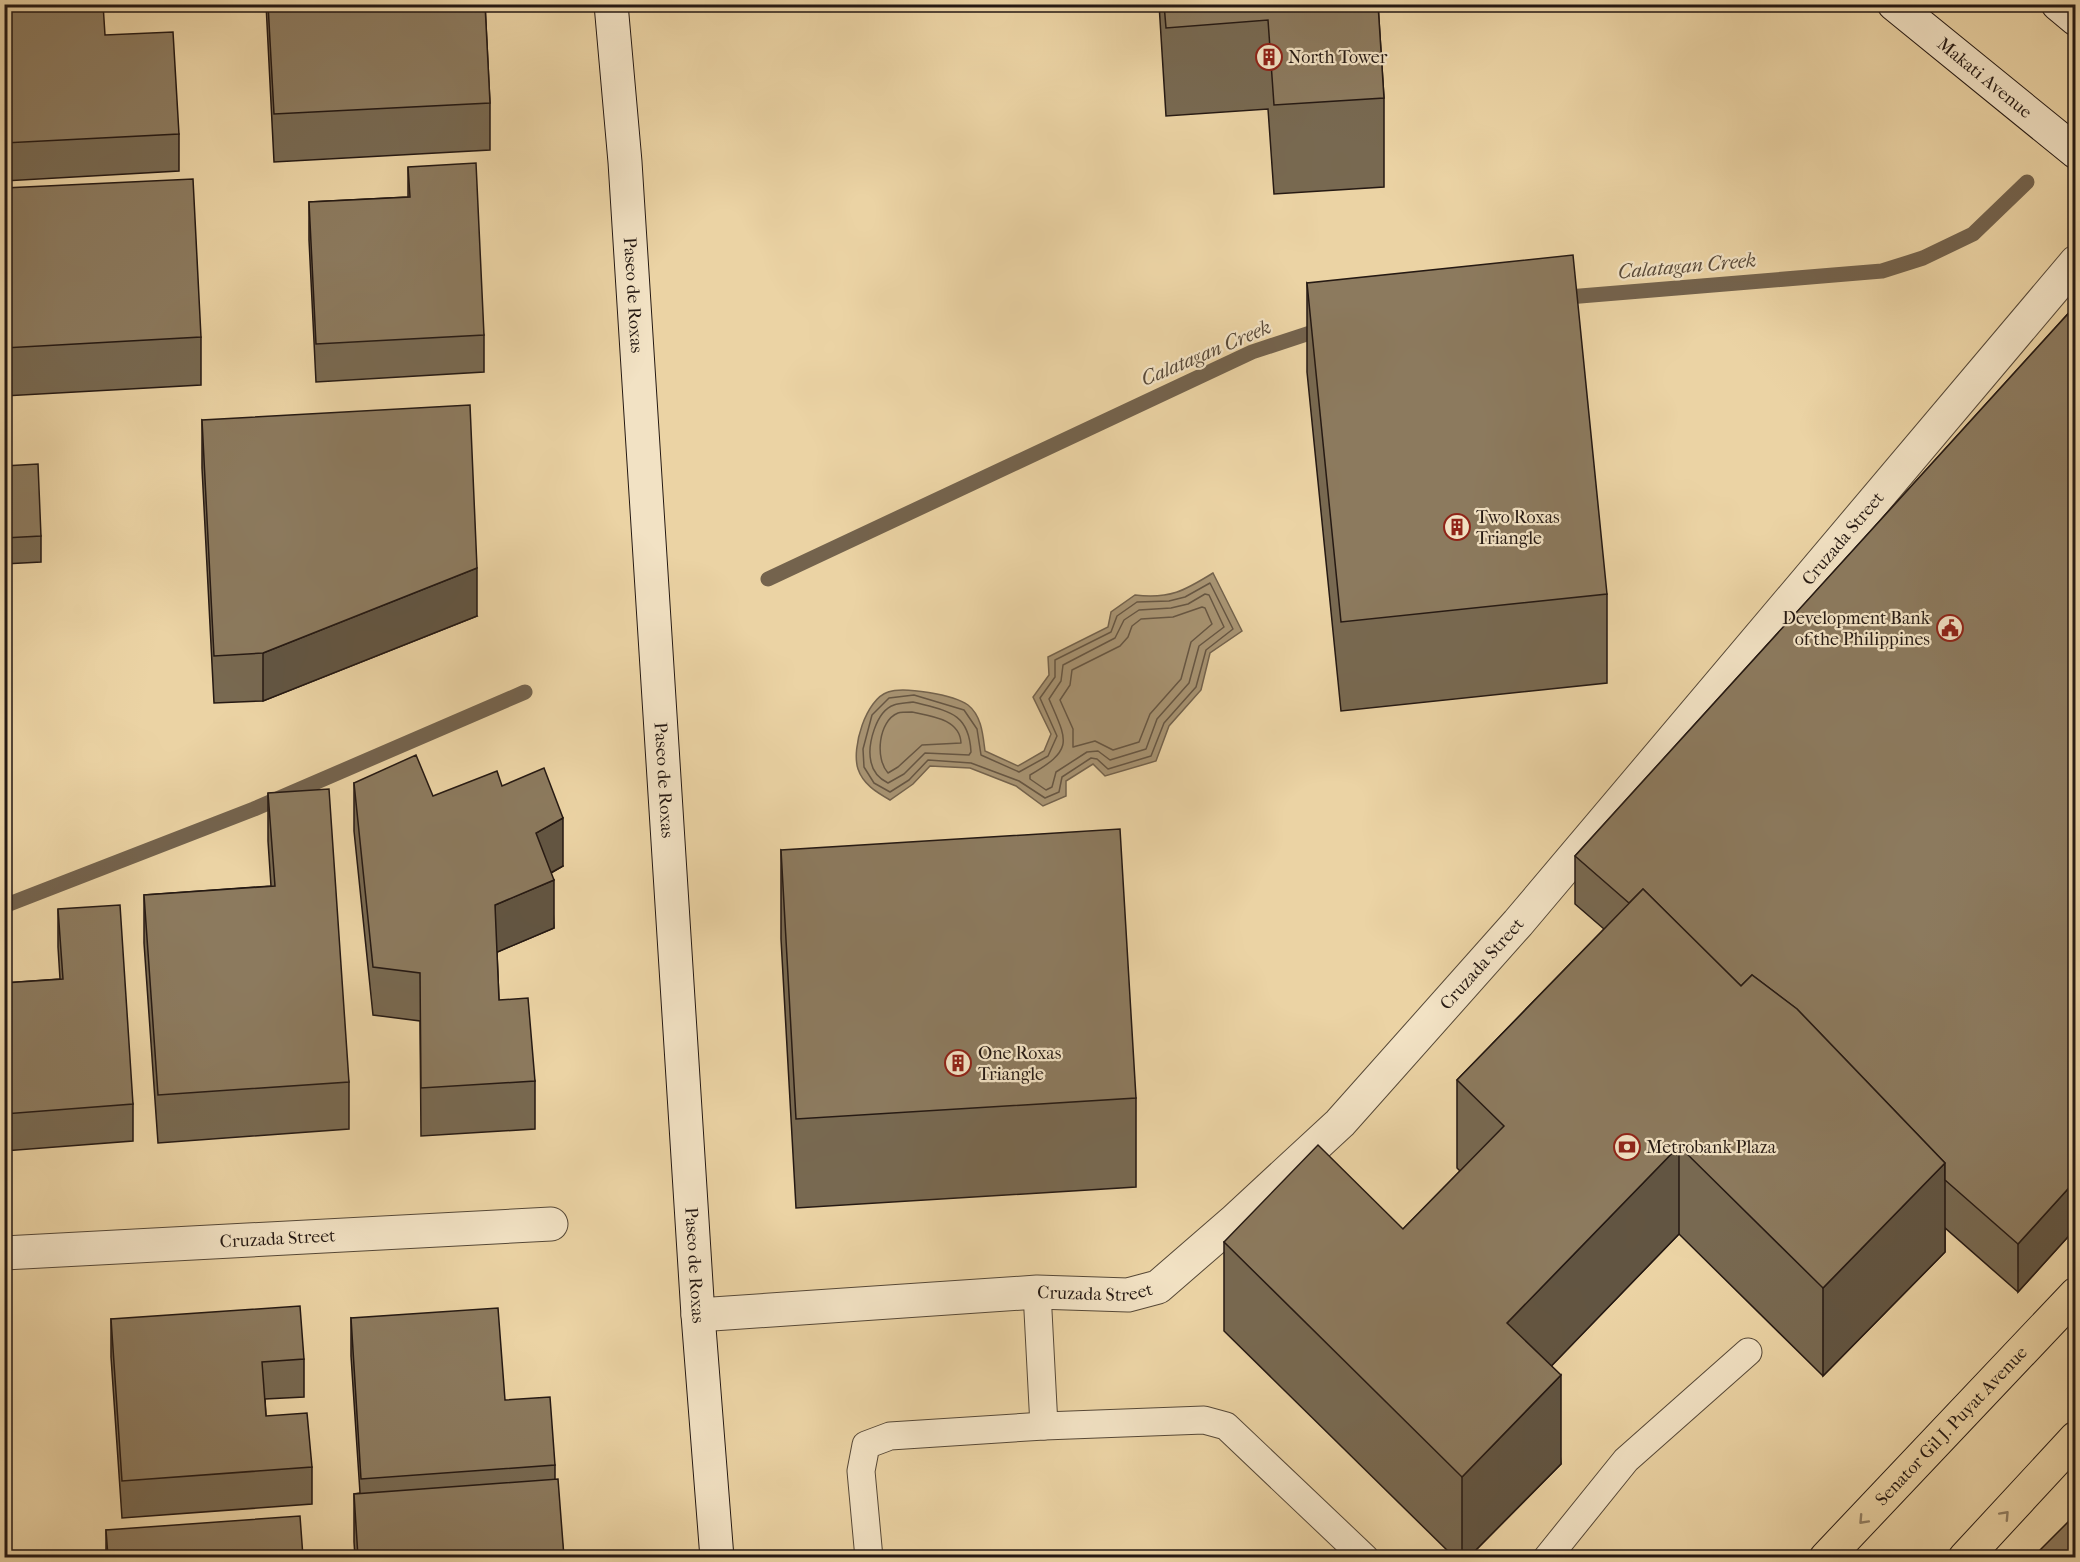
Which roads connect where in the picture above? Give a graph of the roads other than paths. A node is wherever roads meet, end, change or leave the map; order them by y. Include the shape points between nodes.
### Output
1 (611, 4) edge
2 (1893, 4) edge
3 (2058, 4) edge
4 (2076, 19) edge
5 (2067, 145) edge
6 (2076, 262) edge
7 (551, 1224) dead end
8 (4, 1253) edge
9 (1037, 1292) junction
10 (2076, 1294) edge
11 (698, 1315) junction
12 (1748, 1352) dead end
13 (1044, 1426) junction
14 (2076, 1438) edge
15 (717, 1557) edge
16 (869, 1557) edge
17 (1365, 1557) edge
18 (1548, 1557) edge
19 (1826, 1557) edge
20 (1965, 1557) edge

1 - 11 street, Paseo de Roxas via 625,162
2 - 5 street, Makati Avenue
3 - 4 street
6 - 9 street, Cruzada Street via 1518,923 1340,1123 1158,1287 1128,1295
7 - 8 street, Cruzada Street
9 - 11 street, Cruzada Street
9 - 13 lane
10 -> 19 main road, Senator Gil J. Puyat Avenue
11 - 15 street, Paseo de Roxas
12 - 18 lane via 1626,1460
13 - 16 lane via 890,1436 866,1445 861,1471
13 - 17 lane via 1204,1420 1226,1426
20 -> 14 main road

